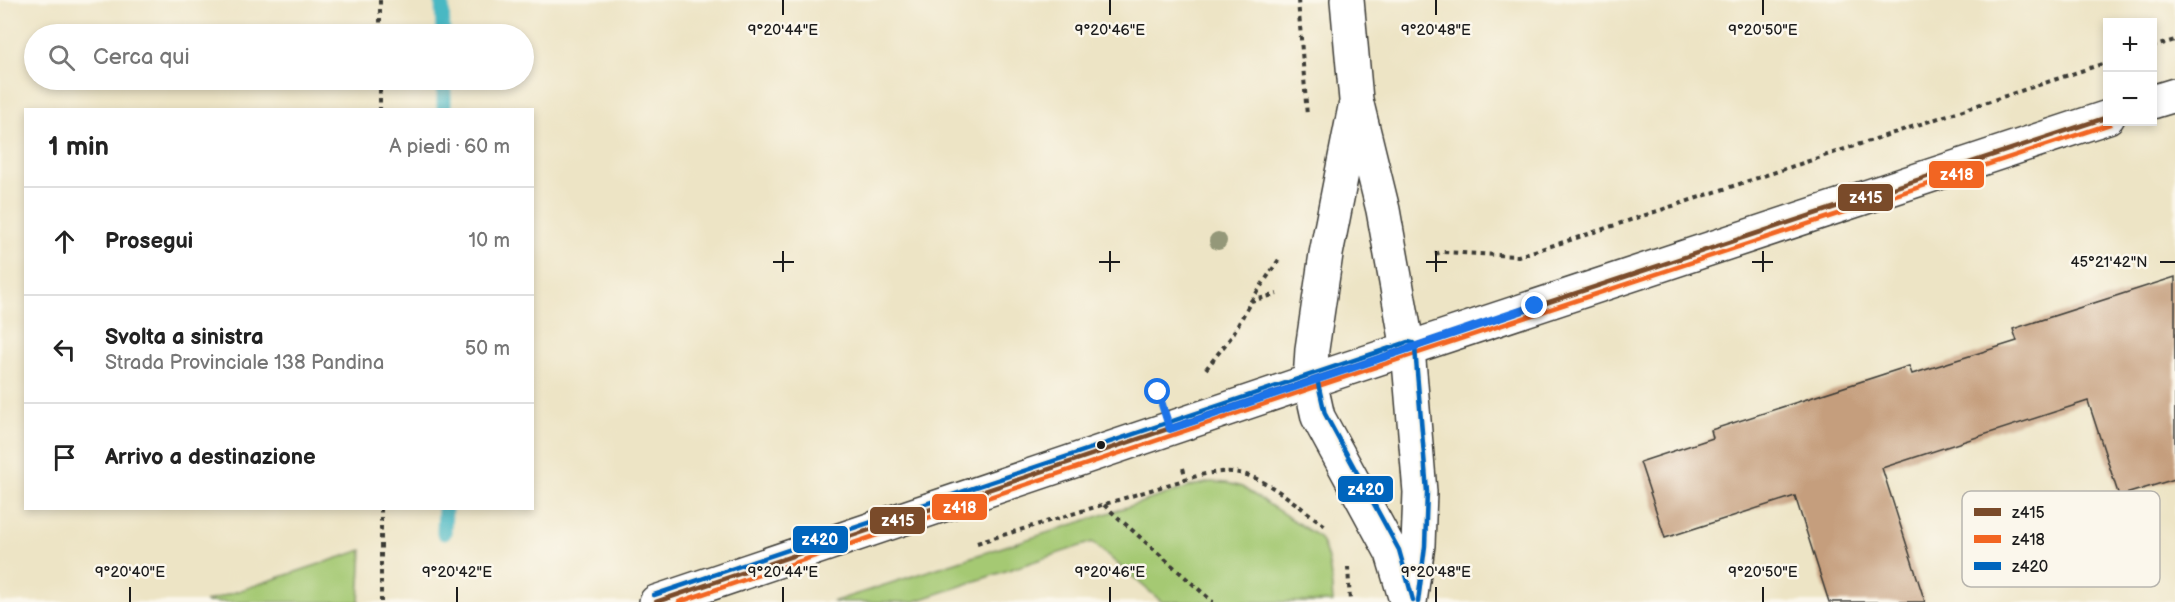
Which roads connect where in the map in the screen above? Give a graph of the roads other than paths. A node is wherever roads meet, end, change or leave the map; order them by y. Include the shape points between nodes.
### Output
1 (1347, 0) edge
2 (2175, 95) edge
3 (1356, 100) junction
4 (2157, 100) edge
5 (2103, 119) edge
6 (1408, 349) junction
7 (1310, 381) junction
8 (656, 602) edge
9 (1408, 602) edge

1 - 3 street
2 - 4 street
3 - 6 street via 1375,168
3 - 7 street via 1322,283
5 - 6 street
6 - 7 street
6 - 9 street via 1420,492 1418,545
7 - 8 street
7 - 9 street via 1318,417 1392,553

